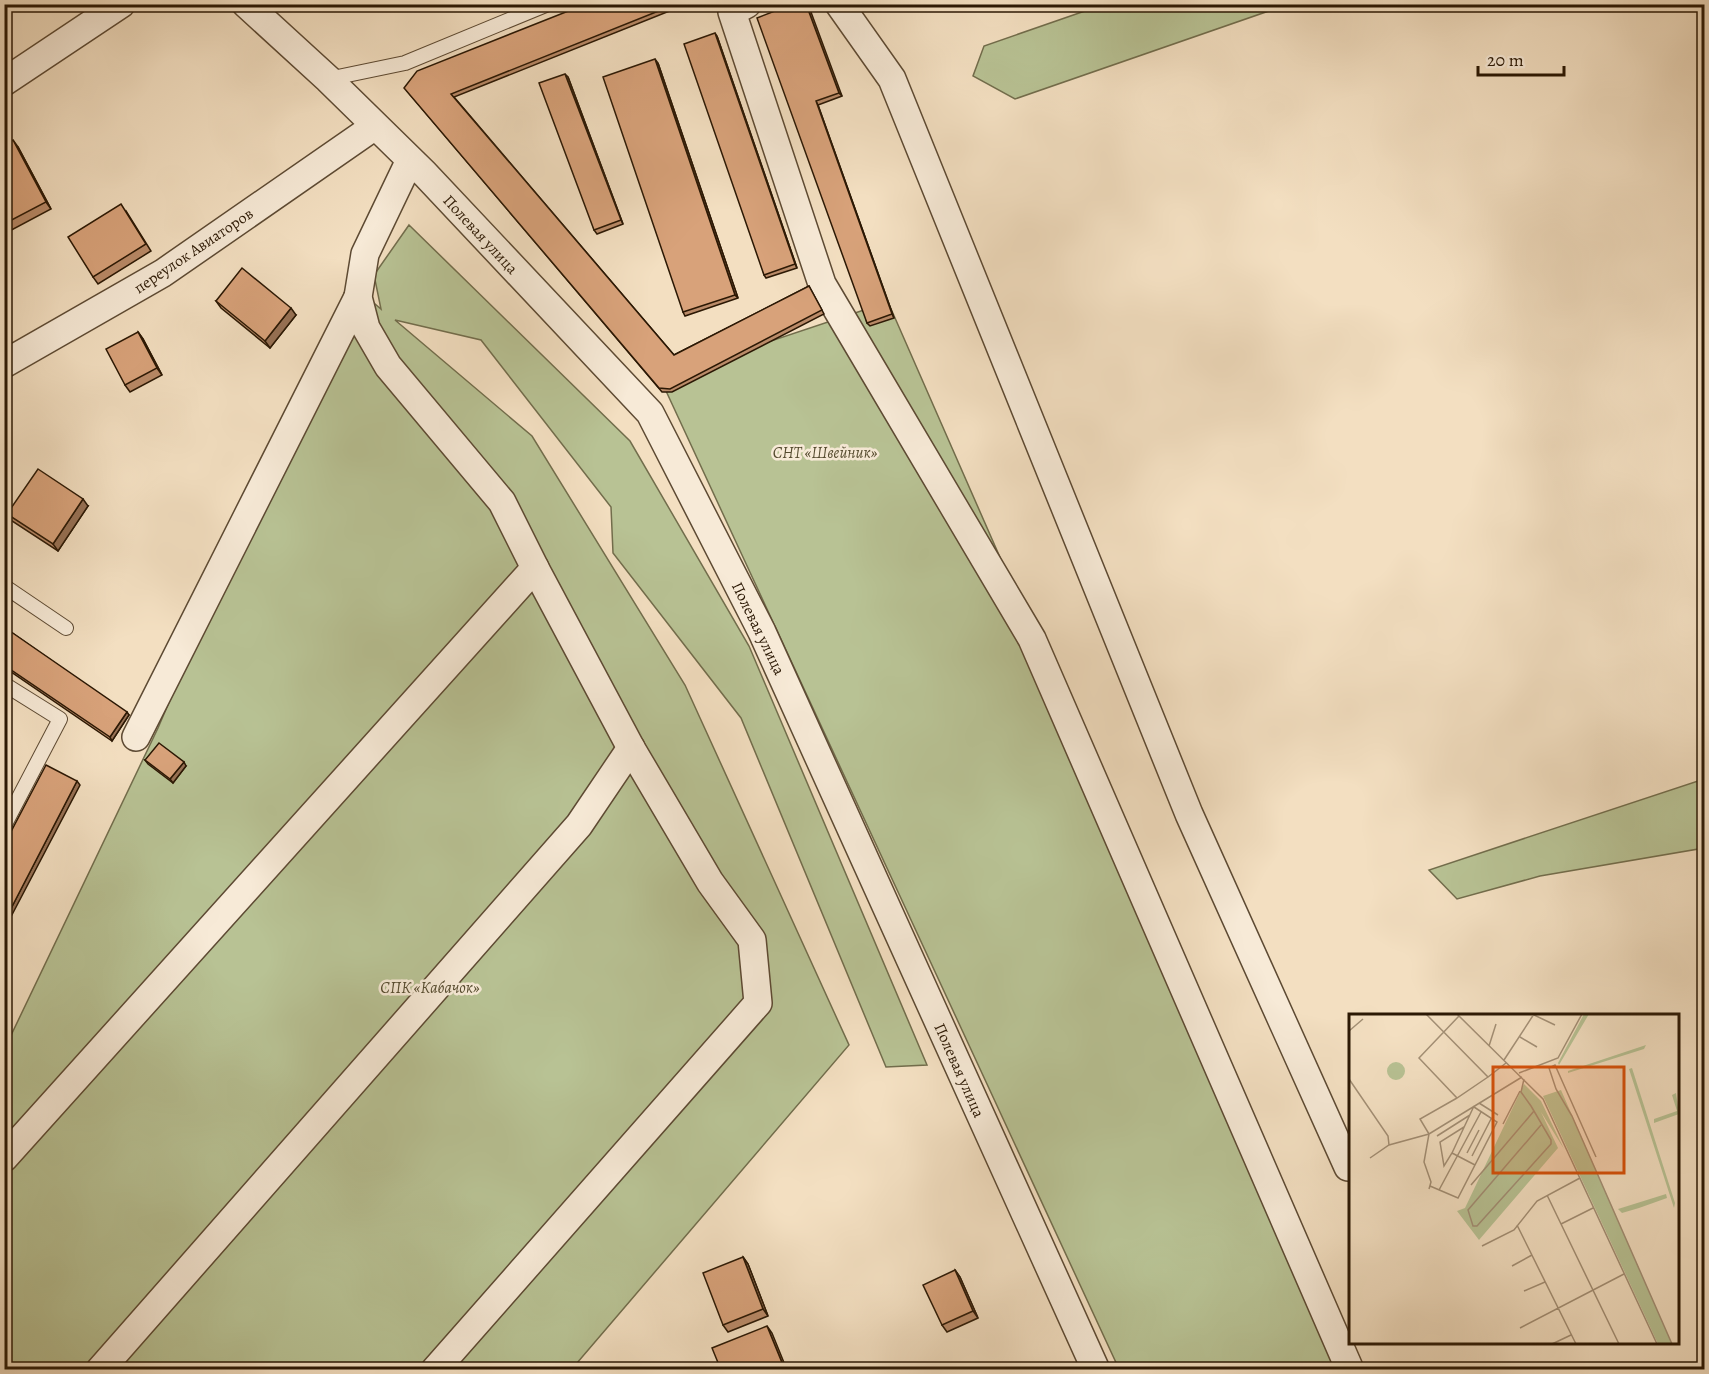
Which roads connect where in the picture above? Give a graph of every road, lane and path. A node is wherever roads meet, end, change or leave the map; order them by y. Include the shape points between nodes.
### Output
1 (121, 4) edge
2 (246, 4) edge
3 (549, 4) edge
4 (747, 4) edge
5 (839, 4) edge
6 (328, 79) junction
7 (4, 82) edge
8 (375, 126) junction
9 (410, 160) junction
10 (358, 297) junction
11 (4, 363) edge
12 (535, 568) junction
13 (4, 586) edge
14 (66, 628) dead end
15 (4, 684) edge
16 (136, 737) dead end
17 (631, 748) junction
18 (4, 826) edge
19 (4, 1158) edge
20 (1348, 1167) dead end
21 (100, 1370) edge
22 (435, 1370) edge
23 (1096, 1370) edge
24 (1350, 1370) edge

1 - 7 street
2 - 6 street, Полевая улица
3 - 6 lane via 405,63
4 - 24 street via 732,12 822,284 1032,639
5 - 20 street via 892,79 1189,814
6 - 8 street, Полевая улица
8 - 9 street, Полевая улица
8 - 11 street, переулок Авиаторов via 163,273
9 - 10 street via 365,254
9 - 23 street, Полевая улица via 650,413 762,632
10 - 12 street via 366,328 388,366 502,502
10 - 16 street
12 - 17 street
12 - 19 street
13 - 14 lane
15 - 18 lane via 60,719
17 - 21 street via 579,825
17 - 22 street via 710,882 752,940 758,1003

